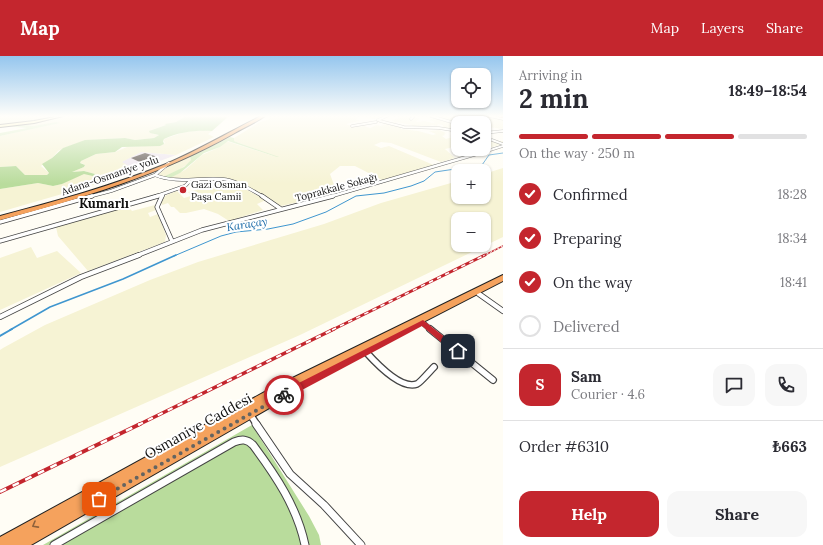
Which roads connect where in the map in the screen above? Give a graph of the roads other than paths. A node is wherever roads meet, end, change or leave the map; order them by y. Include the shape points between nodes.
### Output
1 (216, 139) edge
2 (223, 139) edge
3 (492, 140) dead end
4 (503, 145) edge
5 (170, 163) junction
6 (155, 175) junction
7 (190, 181) junction
8 (163, 194) junction
9 (93, 196) junction
10 (75, 197) junction
11 (281, 209) junction
12 (0, 214) edge
13 (0, 218) edge
14 (0, 222) edge
15 (0, 241) edge
16 (172, 241) junction
17 (503, 278) edge
18 (503, 281) edge
19 (479, 294) junction
20 (503, 311) edge
21 (0, 317) edge
22 (423, 323) junction
23 (366, 352) junction
24 (434, 367) dead end
25 (493, 380) dead end
26 (250, 414) junction
27 (0, 544) edge
28 (17, 545) edge
29 (54, 545) edge
30 (305, 545) edge
31 (361, 545) edge

1 - 12 highway, Adana-Osmaniye yolu via 154,166 84,190
2 - 5 highway, Adana-Osmaniye yolu
3 - 4 street
4 - 11 street, Toprakkale Sokağı via 350,192
5 - 6 street
5 - 10 highway, Adana-Osmaniye yolu
6 - 7 street
6 - 9 street
7 - 8 street via 185,186
7 - 11 street via 229,180
8 - 15 street
8 - 16 street via 157,207
9 - 10 street
9 - 14 street
10 - 13 highway, Adana-Osmaniye yolu
11 - 16 street, Toprakkale Sokağı via 211,227
16 - 21 street, Toprakkale Sokağı via 68,283
17 -> 27 highway via 276,392
18 - 19 highway, Osmaniye Caddesi
19 - 20 street
19 - 22 highway, Osmaniye Caddesi
22 - 23 highway, Osmaniye Caddesi
22 - 25 street
23 - 24 street via 384,370 411,386 418,384
23 - 26 highway, Osmaniye Caddesi
26 - 28 highway, Osmaniye Caddesi
26 - 31 street via 290,474 324,505
29 - 30 street via 241,439 253,445 290,500 300,522

